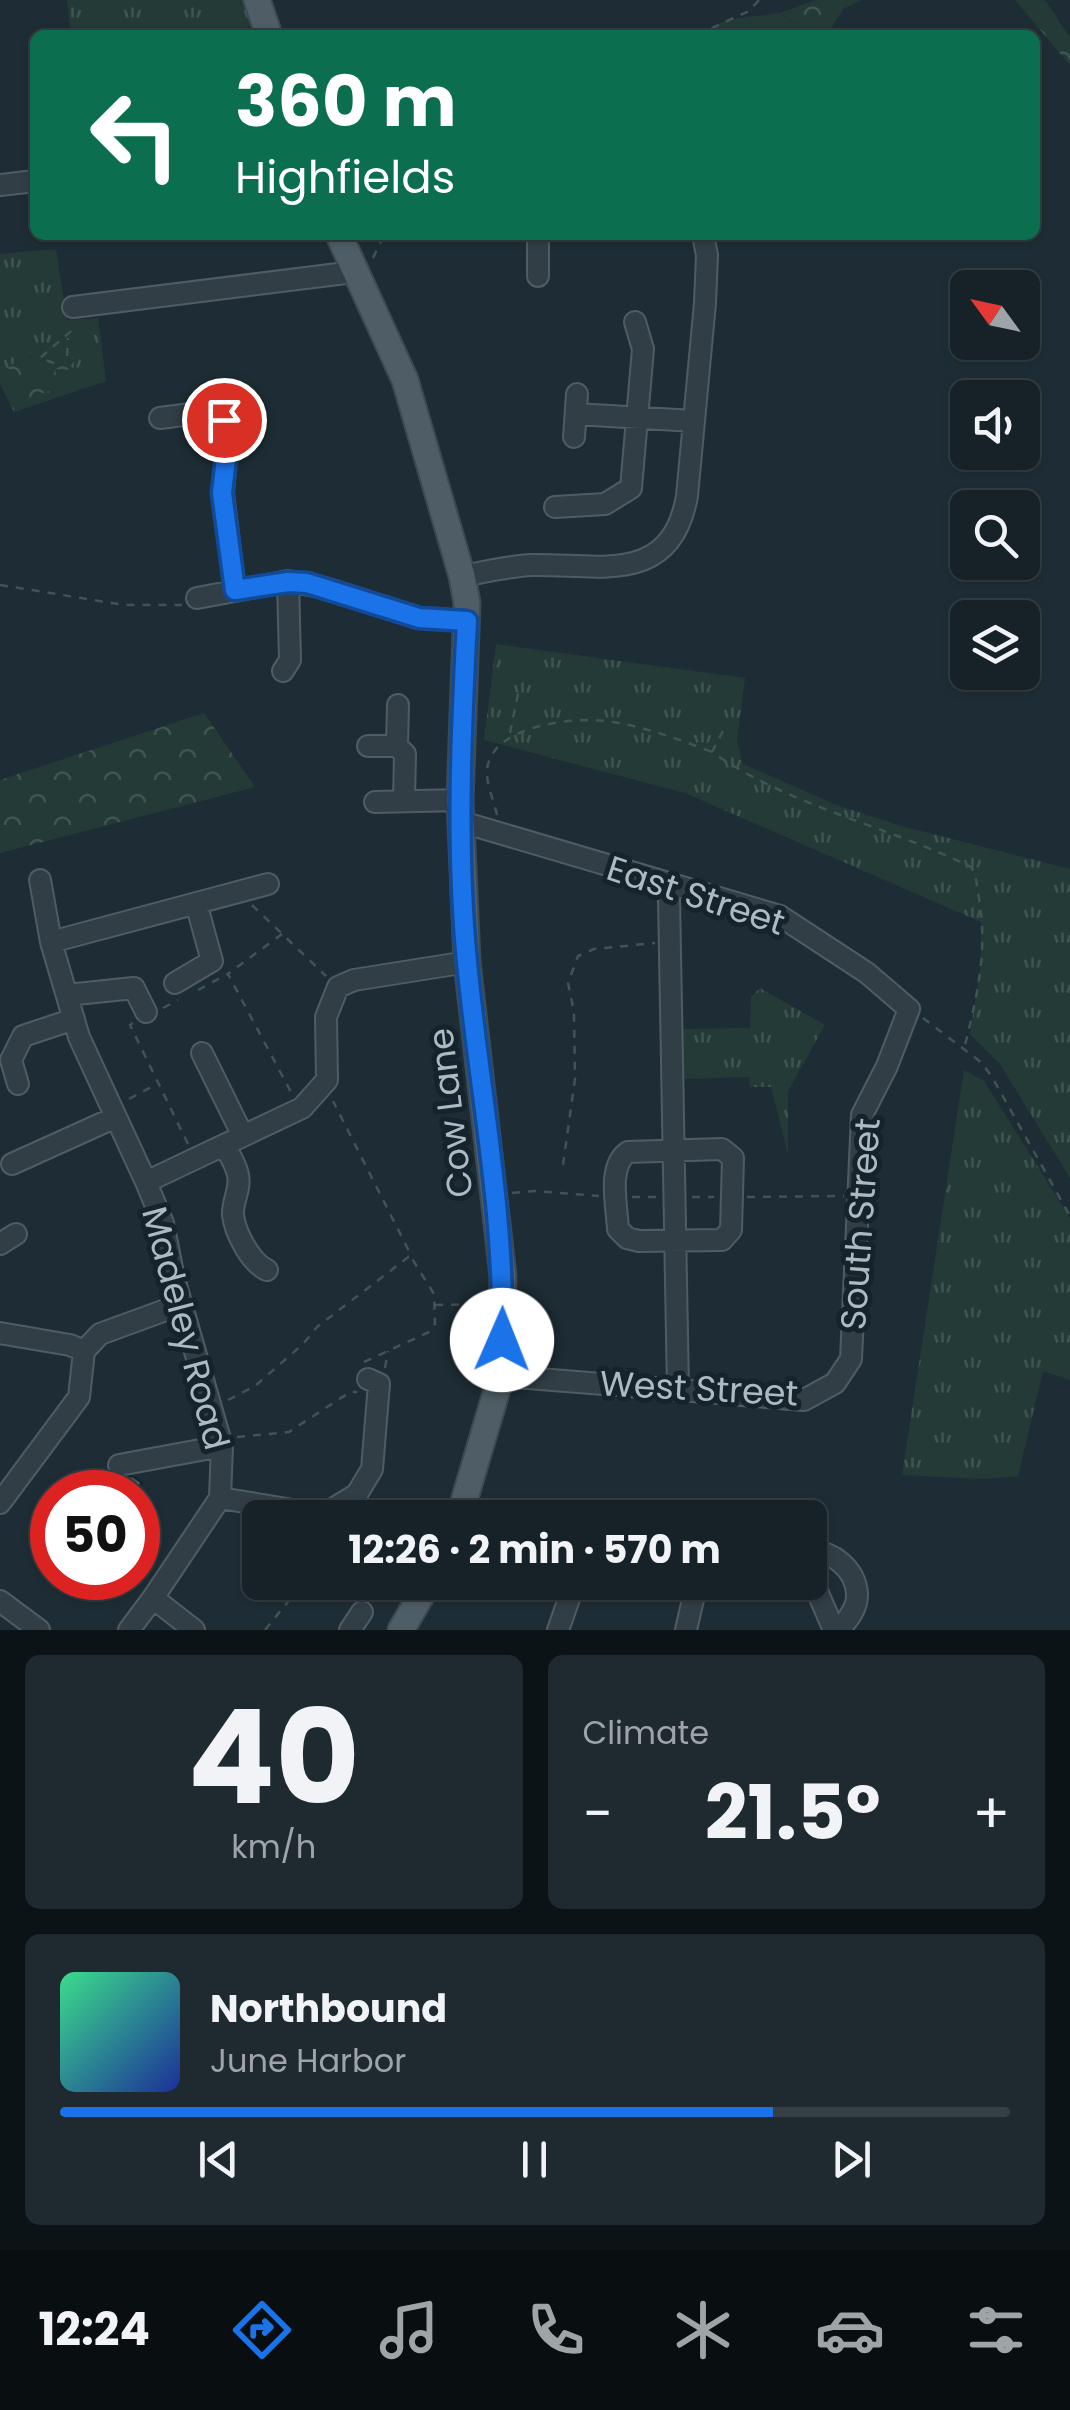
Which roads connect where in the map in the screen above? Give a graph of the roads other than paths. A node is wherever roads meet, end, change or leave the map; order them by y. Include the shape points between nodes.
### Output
1 (257, 0) edge
2 (267, 30) edge
3 (30, 182) edge
4 (0, 185) edge
5 (341, 240) edge
6 (538, 240) edge
7 (703, 240) edge
8 (354, 272) junction
9 (538, 276) dead end
10 (75, 307) road end
11 (635, 322) dead end
12 (160, 418) dead end
13 (638, 418) junction
14 (694, 421) junction
15 (574, 437) dead end
16 (555, 507) dead end
17 (462, 576) junction
18 (288, 582) junction
19 (235, 590) junction
20 (196, 598) road end
21 (467, 621) junction
22 (283, 672) dead end
23 (398, 705) dead end
24 (368, 746) dead end
25 (397, 746) junction
26 (404, 801) junction
27 (375, 802) dead end
28 (461, 811) junction
29 (40, 880) dead end
30 (271, 882) dead end
31 (672, 886) junction
32 (196, 903) junction
33 (51, 942) junction
34 (467, 962) junction
35 (181, 992) road end
36 (67, 996) junction
37 (909, 1009) joint
38 (149, 1013) road end
39 (74, 1020) junction
40 (202, 1051) dead end
41 (18, 1084) dead end
42 (114, 1112) junction
43 (234, 1140) junction
44 (675, 1151) junction
45 (12, 1164) dead end
46 (146, 1182) junction
47 (676, 1240) junction
48 (267, 1270) dead end
49 (182, 1304) junction
50 (0, 1334) edge
51 (84, 1351) junction
52 (501, 1376) junction
53 (835, 1384) joint
54 (373, 1386) road end
55 (678, 1390) junction
56 (222, 1444) junction
57 (181, 1454) junction
58 (119, 1465) dead end
59 (177, 1476) dead end
60 (220, 1498) junction
61 (464, 1500) edge
62 (0, 1503) edge
63 (827, 1554) edge
64 (160, 1586) edge
65 (150, 1600) edge
66 (155, 1600) edge
67 (418, 1600) edge
68 (569, 1600) edge
69 (693, 1600) edge
70 (821, 1600) edge
71 (0, 1601) edge
72 (38, 1630) edge
73 (128, 1630) edge
74 (194, 1630) edge
75 (401, 1630) edge
76 (558, 1630) edge
77 (686, 1630) edge
78 (836, 1630) edge

1 - 2 main road
3 - 4 street
5 - 8 main road, Cow Lane
6 - 9 street
7 - 14 street
8 - 10 street
8 - 17 main road, Cow Lane via 405,380
11 - 13 street via 643,349
12 - 19 street via 206,412 224,420 222,493
13 - 14 street
13 - 15 street via 576,404
13 - 16 street via 631,488 606,504
14 - 17 street via 684,516 676,534 649,558 622,567 529,565
17 - 21 main road, Cow Lane
18 - 19 street
18 - 21 street via 419,618
18 - 22 street via 290,660
19 - 20 street
21 - 28 main road, Cow Lane
23 - 25 street
24 - 25 street
25 - 26 street via 405,754
26 - 27 street, East Street
26 - 28 street, East Street
28 - 31 street, East Street
28 - 34 main road, Cow Lane
29 - 33 street
30 - 32 street
31 - 37 street, East Street via 780,916 868,972
31 - 44 street
32 - 33 street
32 - 35 street via 212,962
33 - 36 street
34 - 43 street, Madeley Road via 338,987 326,1017 324,1084 300,1109
34 - 52 main road, Cow Lane via 504,1276
36 - 38 street via 134,988
36 - 39 street
37 - 53 street, South Street via 862,1114 850,1359
39 - 41 street via 24,1036 11,1060
39 - 42 street
40 - 43 street
42 - 45 street
42 - 46 street
43 - 46 street, Madeley Road
43 - 48 street via 233,1212 254,1260
44 - 47 street
44 - 47 street via 628,1152 616,1168 618,1229 639,1241
44 - 47 street via 722,1149 732,1158 731,1230 722,1240
46 - 49 street, Madeley Road
47 - 55 street
49 - 51 street via 100,1334
49 - 56 street, Madeley Road
50 - 51 street
51 - 62 street via 79,1396
52 - 55 street, West Street
52 - 61 main road, Cow Lane
53 - 55 street, West Street via 804,1400
54 - 60 street via 372,1469 357,1494 323,1516
56 - 57 street
56 - 60 street, Madeley Road
57 - 58 street
57 - 59 street
60 - 64 street, Madeley Road
63 - 78 street via 850,1574 857,1595 852,1616
65 - 73 street, Madeley Road
66 - 74 street
67 - 75 main road
68 - 76 street
69 - 77 street
70 - 78 street
71 - 72 street

